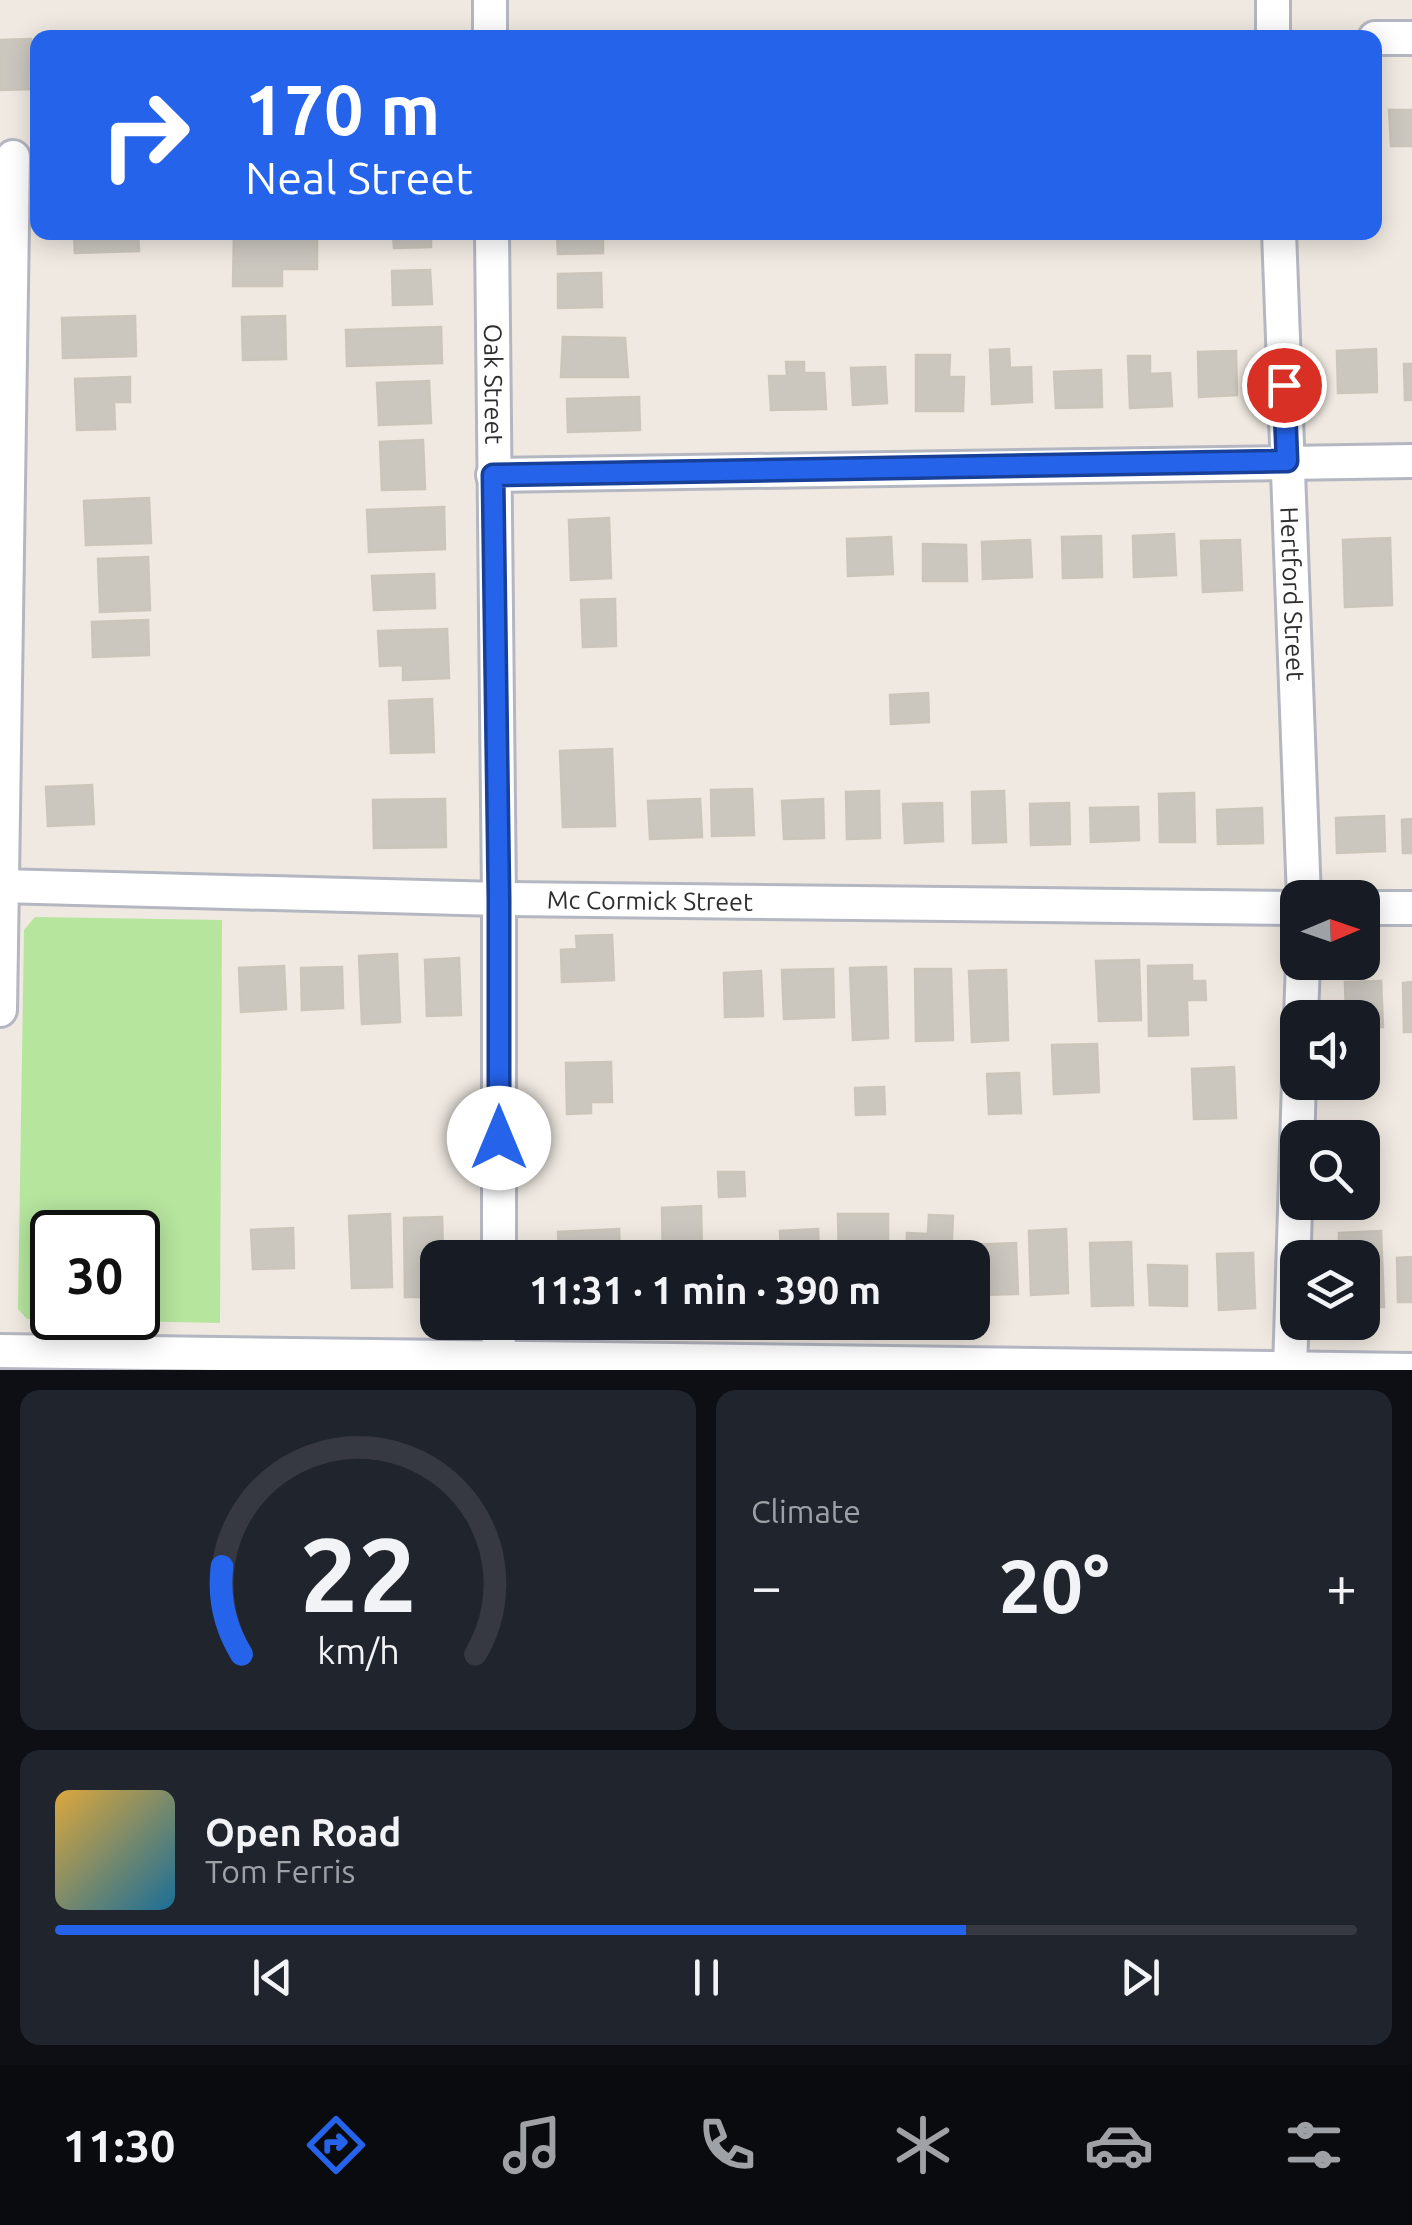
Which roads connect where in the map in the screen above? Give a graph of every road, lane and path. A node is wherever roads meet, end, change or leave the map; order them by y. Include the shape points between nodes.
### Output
1 (490, 0) edge
2 (1273, 0) edge
3 (490, 30) edge
4 (1273, 30) edge
5 (1382, 38) edge
6 (1412, 38) edge
7 (17, 157) edge
8 (492, 240) edge
9 (1280, 240) edge
10 (1412, 460) edge
11 (1287, 461) junction
12 (493, 475) junction
13 (1303, 880) edge
14 (1, 886) edge
15 (499, 899) junction
16 (1280, 908) edge
17 (1380, 908) edge
18 (1412, 908) edge
19 (0, 1010) edge
20 (1298, 1100) edge
21 (499, 1240) edge
22 (0, 1350) edge
23 (498, 1363) edge
24 (1290, 1369) edge
25 (1412, 1370) edge

1 - 3 street
2 - 4 street
5 - 6 street
7 - 14 street
8 - 12 street, Oak Street
9 - 11 street, Hertford Street
10 - 11 street
11 - 12 street
11 - 13 street, Hertford Street
12 - 15 street, Oak Street
14 - 15 street, Mc Cormick Street
14 - 19 street
15 - 16 street, Mc Cormick Street
15 - 21 street, Oak Street
17 - 18 street
20 - 24 street
22 - 23 street
23 - 24 street
24 - 25 street

